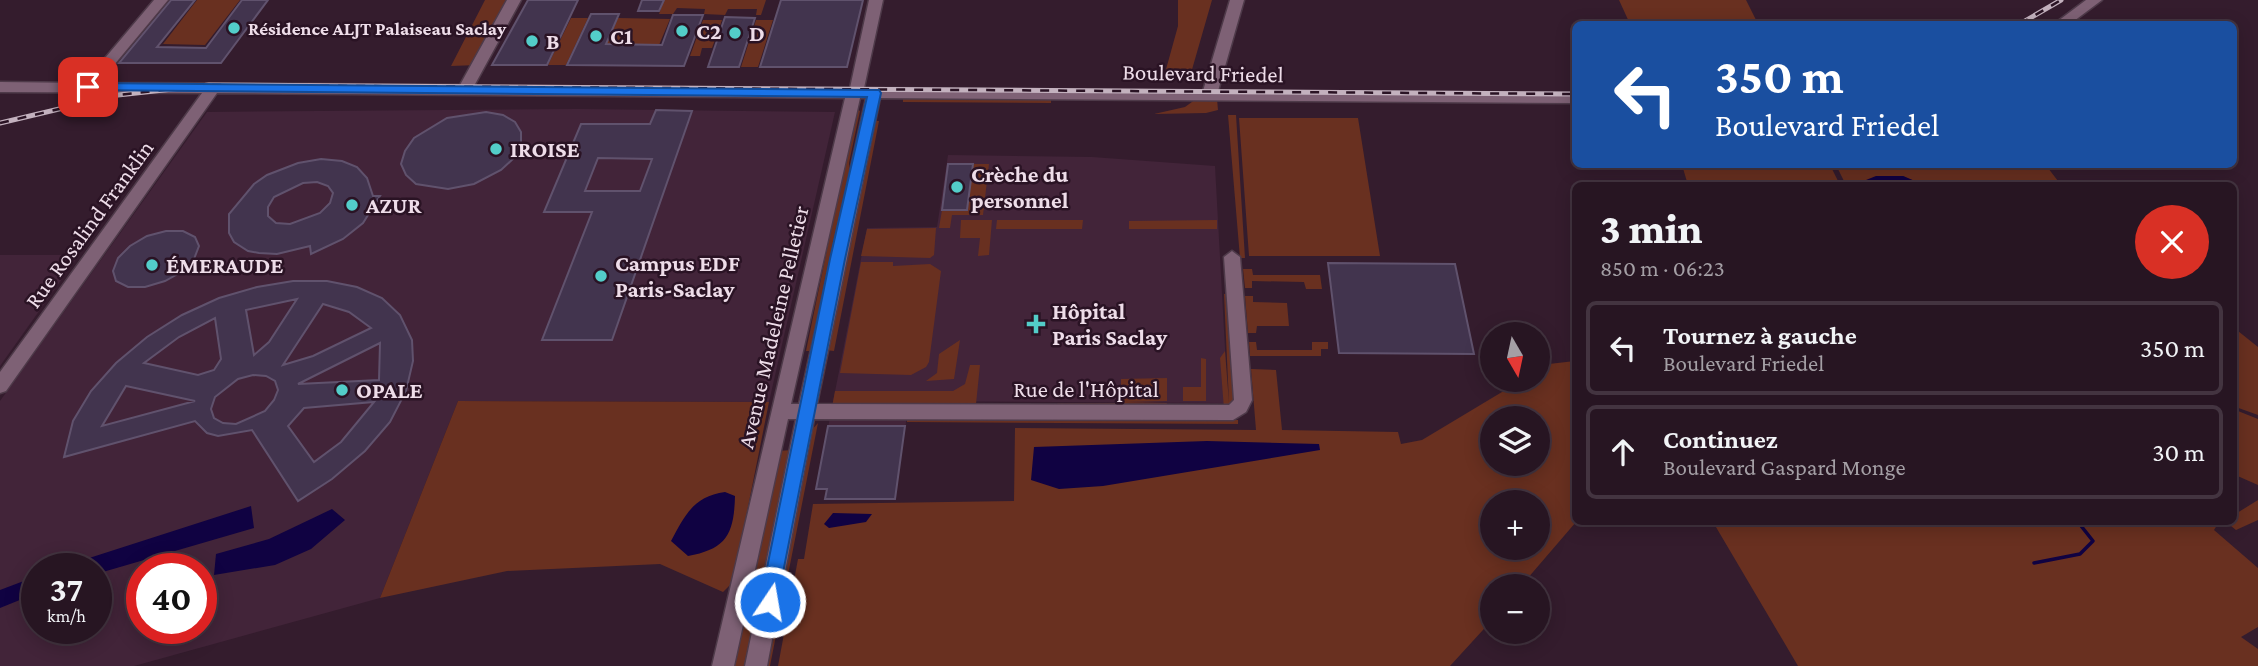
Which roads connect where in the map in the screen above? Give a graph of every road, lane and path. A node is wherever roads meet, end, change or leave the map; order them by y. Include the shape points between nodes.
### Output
1 (161, 0) edge
2 (513, 0) edge
3 (876, 0) edge
4 (1237, 0) edge
5 (2095, 0) edge
6 (2065, 21) edge
7 (0, 87) edge
8 (88, 87) junction
9 (214, 87) junction
10 (465, 89) junction
11 (865, 92) junction
12 (1209, 96) junction
13 (1572, 98) edge
14 (1232, 257) dead end
15 (0, 386) edge
16 (779, 411) junction
17 (809, 412) junction
18 (723, 666) edge
19 (756, 666) edge

1 - 8 street
2 - 10 street
3 - 11 street, Avenue Madeleine Pelletier
4 - 12 street
5 - 6 street
7 - 8 street, Boulevard Friedel
8 - 9 street, Boulevard Friedel
9 - 10 street, Boulevard Friedel
9 - 15 street, Rue Rosalind Franklin
10 - 11 street, Boulevard Friedel
11 - 12 street, Boulevard Friedel
11 - 16 street, Avenue Madeleine Pelletier via 849,103
11 - 17 street, Avenue Madeleine Pelletier
12 - 13 street, Boulevard Friedel
14 - 17 street, Rue de l'Hôpital via 1243,400 1233,412
16 - 17 street, Rue de l'Hôpital
16 - 18 street, Avenue Madeleine Pelletier
17 - 19 street, Avenue Madeleine Pelletier

